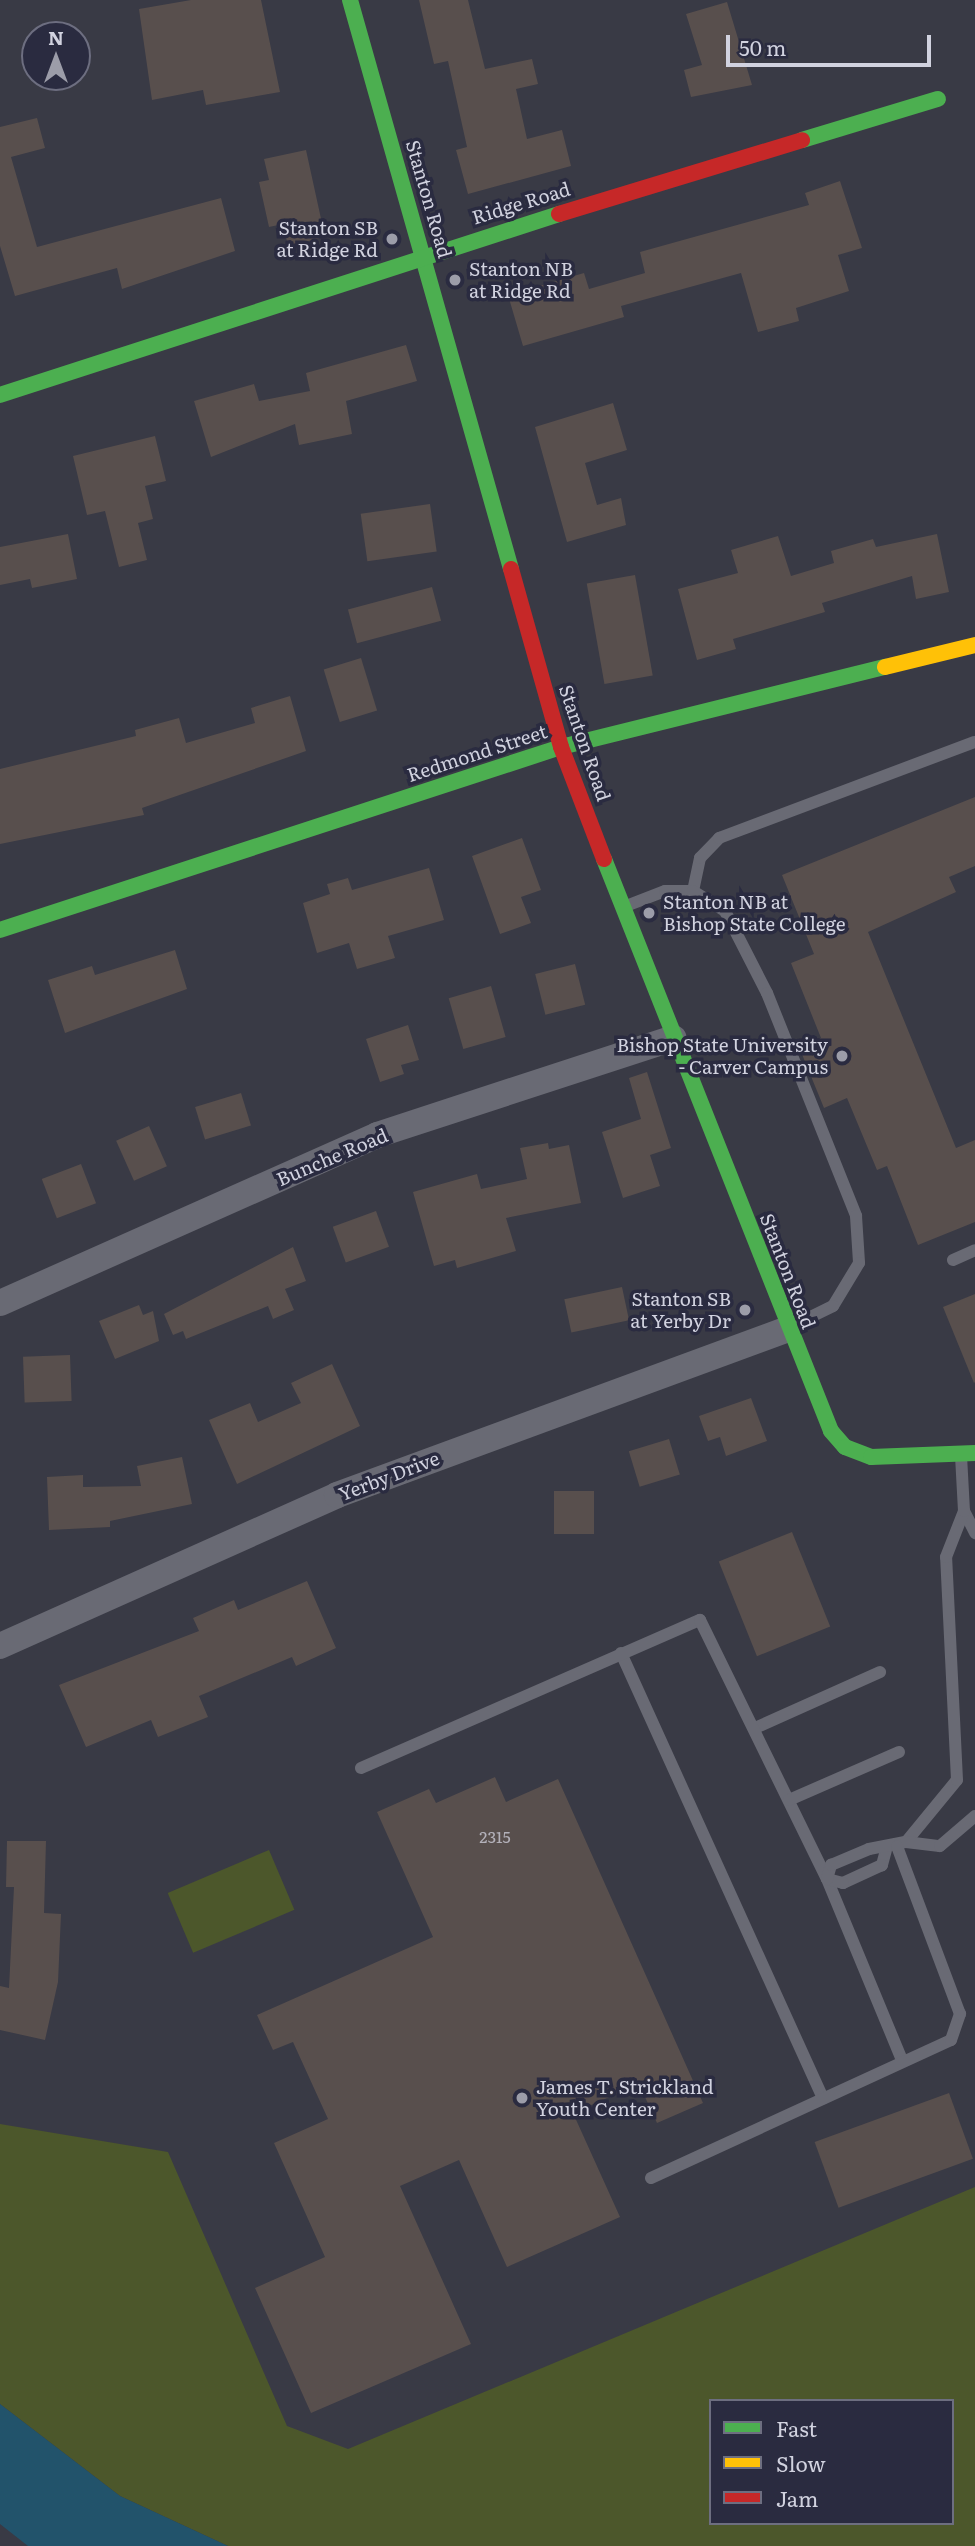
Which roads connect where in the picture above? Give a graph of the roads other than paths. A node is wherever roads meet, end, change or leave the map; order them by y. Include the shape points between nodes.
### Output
1 (350, 0) edge
2 (938, 99) dead end
3 (422, 255) junction
4 (0, 395) edge
5 (974, 651) edge
6 (975, 742) edge
7 (561, 747) junction
8 (693, 891) junction
9 (623, 907) junction
10 (0, 930) edge
11 (674, 1038) junction
12 (975, 1250) edge
13 (953, 1260) dead end
14 (0, 1303) edge
15 (787, 1329) junction
16 (968, 1454) edge
17 (964, 1511) junction
18 (975, 1532) edge
19 (0, 1646) edge
20 (621, 1653) junction
21 (880, 1672) dead end
22 (755, 1728) junction
23 (899, 1752) dead end
24 (361, 1768) dead end
25 (789, 1800) junction
26 (975, 1816) edge
27 (896, 1846) junction
28 (827, 1879) junction
29 (902, 2060) junction
30 (823, 2098) junction
31 (651, 2178) dead end

1 - 3 street, Stanton Road
2 - 3 street, Ridge Road
3 - 4 street, Ridge Road
3 - 7 street, Stanton Road
5 - 7 street, Redmond Street
6 - 8 lane via 719,838 700,858
7 - 9 street, Stanton Road
7 - 10 street, Redmond Street
8 - 9 lane via 666,891
8 - 15 lane via 725,911 767,993 856,1216 859,1263 833,1306
9 - 11 street, Stanton Road
11 - 14 street, Bunche Road via 377,1135
11 - 15 street, Stanton Road
12 - 13 lane
15 - 16 street, Stanton Road via 831,1431 845,1447 870,1457
15 - 19 street, Yerby Drive via 337,1495
16 - 17 lane
17 - 18 lane
17 - 27 lane via 946,1557 957,1780
20 - 22 lane via 700,1620
20 - 24 lane
20 - 30 lane
21 - 22 lane
22 - 25 lane
23 - 25 lane
25 - 28 lane
26 - 27 lane via 940,1846
27 - 28 lane via 881,1865 843,1883
27 - 28 lane via 869,1849 831,1865
27 - 29 lane via 960,2014 950,2040
28 - 29 lane
29 - 30 lane
30 - 31 lane

